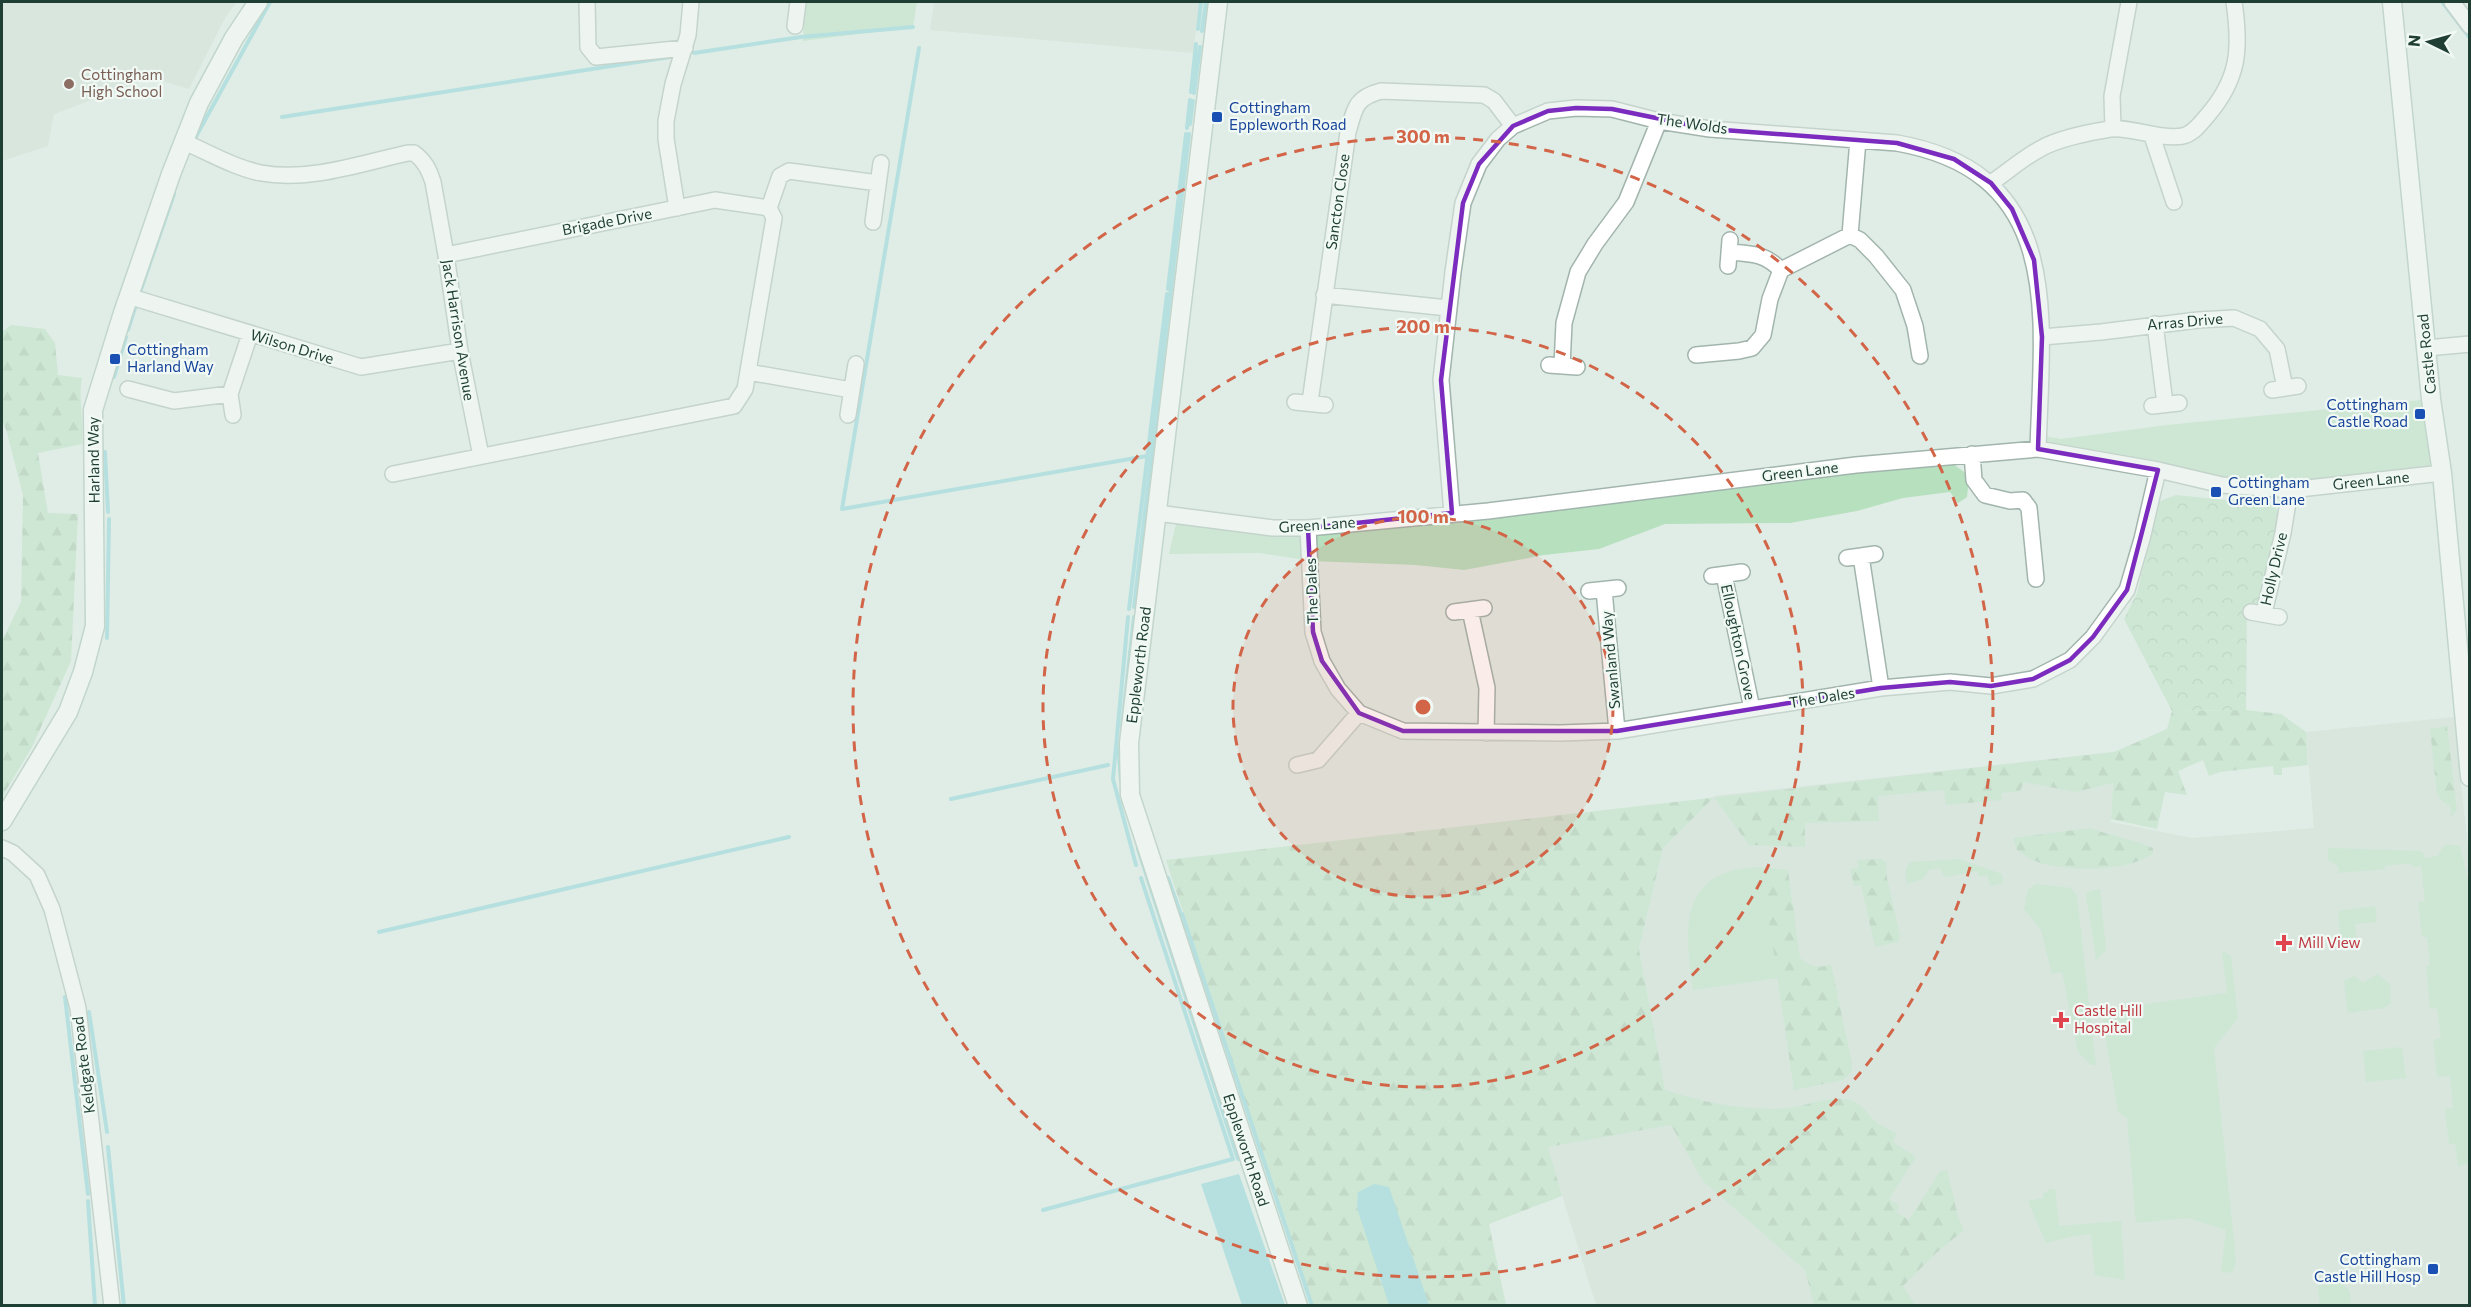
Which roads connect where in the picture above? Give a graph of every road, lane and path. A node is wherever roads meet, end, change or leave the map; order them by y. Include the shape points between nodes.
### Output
1 (258, 2) edge
2 (587, 2) edge
3 (692, 2) edge
4 (798, 2) edge
5 (1218, 2) edge
6 (2129, 2) edge
7 (2234, 2) edge
8 (2392, 2) edge
9 (2452, 2) edge
10 (795, 26) dead end
11 (2469, 26) edge
12 (685, 48) junction
13 (1659, 121) junction
14 (1513, 126) junction
15 (2113, 129) junction
16 (2152, 136) junction
17 (1858, 140) junction
18 (184, 142) junction
19 (881, 163) dead end
20 (878, 183) junction
21 (1991, 183) junction
22 (2174, 203) dead end
23 (677, 208) junction
24 (769, 208) junction
25 (873, 222) dead end
26 (1850, 235) junction
27 (1729, 253) dead end
28 (446, 255) junction
29 (1781, 270) junction
30 (1324, 295) junction
31 (128, 296) junction
32 (1448, 308) junction
33 (2155, 324) junction
34 (250, 334) junction
35 (2042, 337) junction
36 (2469, 344) edge
37 (2427, 348) junction
38 (460, 351) junction
39 (1705, 358) dead end
40 (1905, 361) dead end
41 (856, 364) dead end
42 (1563, 366) dead end
43 (748, 372) junction
44 (2285, 388) dead end
45 (128, 389) dead end
46 (851, 390) junction
47 (230, 394) junction
48 (1310, 403) dead end
49 (2165, 404) dead end
50 (233, 415) dead end
51 (848, 415) dead end
52 (2038, 449) junction
53 (1972, 454) junction
54 (481, 456) junction
55 (2158, 471) junction
56 (2442, 473) junction
57 (393, 474) dead end
58 (2290, 490) junction
59 (1157, 513) junction
60 (1452, 513) junction
61 (1308, 528) junction
62 (1861, 556) dead end
63 (1742, 572) dead end
64 (2036, 579) dead end
65 (1604, 590) dead end
66 (1469, 610) dead end
67 (2265, 614) dead end
68 (1881, 688) junction
69 (1752, 709) junction
70 (1359, 712) junction
71 (1617, 731) junction
72 (1486, 733) junction
73 (1297, 765) dead end
74 (2469, 777) edge
75 (2, 821) edge
76 (2, 848) edge
77 (111, 1305) edge
78 (1298, 1305) edge

1 - 18 street, Harland Way via 199,103
2 - 12 street via 588,47 596,57
3 - 12 street
4 - 10 street
5 - 59 street, Eppleworth Road
6 - 15 street via 2112,96
7 - 16 street via 2237,52 2223,97 2185,136
8 - 37 street, Castle Road
9 - 11 street
12 - 23 street via 666,121
13 - 14 street, The Wolds via 1612,109 1576,108 1548,111
13 - 17 street, The Wolds via 1710,129
13 - 42 street via 1626,202 1578,272 1564,323
14 - 30 street, Sancton Close via 1484,95 1381,91 1366,95 1355,108 1348,132
14 - 32 street, The Wolds via 1479,164 1463,203
15 - 16 street
15 - 21 street via 2041,148
16 - 22 street
17 - 21 street, The Wolds via 1926,148 1954,159
17 - 26 street
18 - 28 street, Jack Harrison Avenue via 242,167 273,174 320,172 414,153 430,171
18 - 31 street, Harland Way
19 - 20 street
20 - 24 street via 789,171 780,176
20 - 25 street
21 - 35 street, The Wolds via 2025,232 2039,290
23 - 24 street, Brigade Drive via 715,201
23 - 28 street, Brigade Drive
24 - 43 street via 774,218
26 - 29 street
26 - 40 street via 1876,256 1903,290 1925,355
27 - 29 street via 1760,255
28 - 38 street, Jack Harrison Avenue
29 - 39 street via 1763,335 1752,348
30 - 32 street
30 - 48 street, Sancton Close
31 - 34 street, Wilson Drive
31 - 75 street, Harland Way via 93,410 95,626 68,712
32 - 60 street, The Wolds via 1441,380
33 - 35 street, Arras Drive
33 - 44 street, Arras Drive via 2234,318 2260,329 2277,349
33 - 49 street
34 - 38 street, Wilson Drive via 361,367
34 - 47 street
35 - 52 street, The Wolds
36 - 37 street
37 - 56 street, Castle Road
38 - 54 street, Jack Harrison Avenue
41 - 46 street
43 - 46 street
43 - 54 street via 734,406
45 - 47 street via 174,401
46 - 51 street
47 - 50 street
52 - 53 street, Green Lane
52 - 55 street, Green Lane
53 - 60 street, Green Lane
53 - 64 street via 1974,480 1985,495 2024,500 2029,508
54 - 57 street
55 - 58 street, Green Lane via 2222,485
55 - 68 street, The Dales via 2127,590 2093,637 2070,660 2033,679 1991,686 1950,682
56 - 58 street, Green Lane
56 - 74 street, Castle Road
58 - 67 street, Holly Drive
59 - 61 street, Green Lane via 1273,528
59 - 78 street, Eppleworth Road via 1129,743 1130,795
60 - 61 street, Green Lane
61 - 70 street, The Dales via 1313,632 1322,661 1338,689
62 - 68 street
63 - 69 street, Elloughton Grove via 1718,576
65 - 71 street, Swanland Way
66 - 72 street via 1487,688
68 - 69 street, The Dales
69 - 71 street, The Dales
70 - 72 street, The Dales via 1403,730
70 - 73 street via 1318,760
71 - 72 street, The Dales
76 - 77 street, Keldgate Road via 37,875 52,909 78,1008

